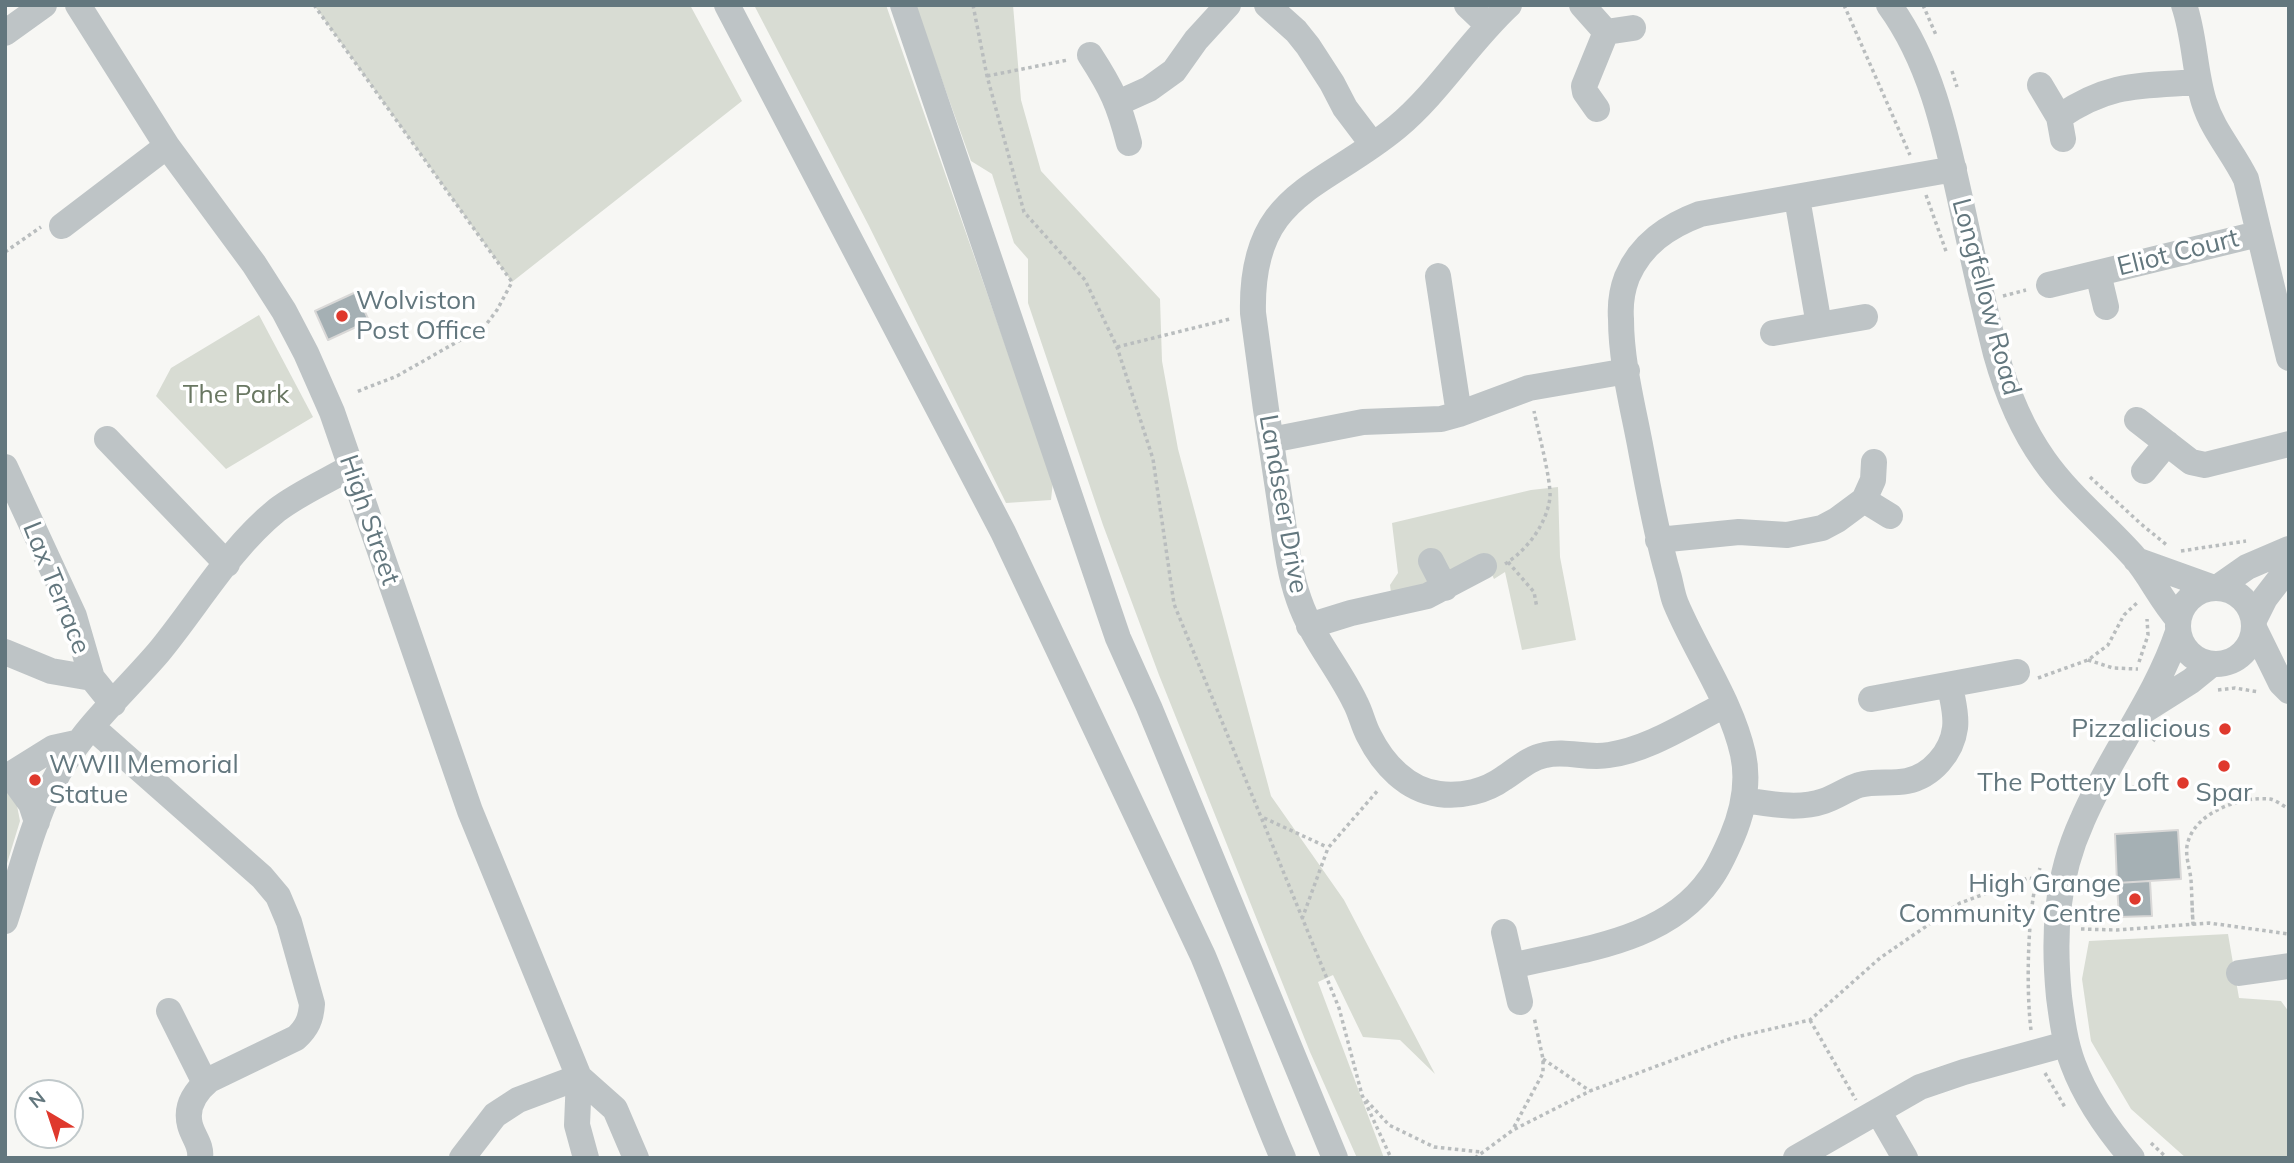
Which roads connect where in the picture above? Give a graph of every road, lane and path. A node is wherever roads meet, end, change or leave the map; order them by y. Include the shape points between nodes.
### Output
1 (44, 5) edge
2 (78, 5) edge
3 (314, 5) edge
4 (727, 5) edge
5 (903, 5) edge
6 (973, 5) edge
7 (1228, 5) edge
8 (1267, 5) edge
9 (1467, 5) edge
10 (1509, 5) edge
11 (1582, 5) edge
12 (1844, 5) edge
13 (1923, 5) edge
14 (2184, 5) edge
15 (1893, 7) edge
16 (1488, 25) junction
17 (1633, 28) dead end
18 (1606, 32) junction
19 (5, 33) edge
20 (1939, 43) dead end
21 (1090, 55) joint
22 (1950, 68) dead end
23 (987, 76) junction
24 (2199, 82) junction
25 (2040, 85) dead end
26 (1958, 94) dead end
27 (1118, 103) junction
28 (1597, 109) dead end
29 (1129, 144) dead end
30 (1373, 145) junction
31 (167, 146) junction
32 (1954, 169) junction
33 (1918, 175) junction
34 (1797, 198) junction
35 (62, 226) joint
36 (2258, 234) junction
37 (5, 252) edge
38 (1949, 260) dead end
39 (2098, 273) junction
40 (1438, 276) dead end
41 (2049, 285) joint
42 (1982, 301) junction
43 (2106, 307) dead end
44 (1253, 313) junction
45 (1865, 317) dead end
46 (1819, 325) junction
47 (1773, 333) dead end
48 (1116, 347) junction
49 (2289, 358) edge
50 (1627, 371) junction
51 (1529, 388) junction
52 (356, 392) dead end
53 (1459, 414) junction
54 (2137, 420) dead end
55 (107, 439) dead end
56 (1270, 440) junction
57 (2167, 443) junction
58 (2289, 444) edge
59 (1874, 462) dead end
60 (5, 467) edge
61 (351, 467) junction
62 (2083, 470) dead end
63 (2144, 471) dead end
64 (1864, 500) junction
65 (1890, 516) dead end
66 (1657, 540) junction
67 (2249, 541) dead end
68 (2289, 549) edge
69 (2136, 559) junction
70 (1432, 561) dead end
71 (228, 564) junction
72 (1496, 564) junction
73 (2289, 567) edge
74 (2151, 583) junction
75 (1445, 588) junction
76 (2216, 588) junction
77 (1537, 608) dead end
78 (2254, 624) junction
79 (1310, 626) junction
80 (2178, 626) junction
81 (5, 652) edge
82 (2216, 664) junction
83 (2017, 672) joint
84 (92, 678) junction
85 (1950, 685) junction
86 (2279, 690) edge
87 (2210, 694) dead end
88 (1871, 699) dead end
89 (113, 704) junction
90 (1725, 705) junction
91 (2143, 711) junction
92 (2168, 724) dead end
93 (84, 735) junction
94 (2149, 745) dead end
95 (1394, 772) junction
96 (2129, 773) dead end
97 (8, 777) edge
98 (2133, 788) dead end
99 (1744, 800) junction
100 (2289, 809) edge
101 (1262, 817) junction
102 (37, 822) junction
103 (1328, 848) junction
104 (2061, 883) junction
105 (2192, 902) dead end
106 (2192, 913) junction
107 (1301, 920) junction
108 (5, 921) edge
109 (2193, 924) junction
110 (2078, 929) dead end
111 (1504, 932) dead end
112 (2289, 934) edge
113 (1512, 966) junction
114 (2289, 966) edge
115 (2239, 973) dead end
116 (1520, 1002) joint
117 (169, 1011) dead end
118 (1810, 1020) junction
119 (2066, 1044) junction
120 (1543, 1059) junction
121 (579, 1077) junction
122 (205, 1083) junction
123 (1590, 1091) junction
124 (1362, 1095) junction
125 (1872, 1115) junction
126 (1513, 1130) junction
127 (2141, 1150) edge
128 (1481, 1152) junction
129 (200, 1158) edge
130 (461, 1158) edge
131 (586, 1158) edge
132 (636, 1158) edge
133 (1283, 1158) edge
134 (1335, 1158) edge
135 (1391, 1158) edge
136 (1475, 1158) edge
137 (1796, 1158) edge
138 (1905, 1158) edge
139 (2166, 1158) edge

1 - 19 street
2 - 31 street, High Street
3 - 52 path via 512,282 485,326 397,376
4 - 133 street via 1003,531 1203,956
5 - 134 street via 1118,638
6 - 23 path
7 - 27 street via 1174,71
8 - 30 street via 1308,46
9 - 16 street
10 - 16 street, Landseer Drive
11 - 18 street
12 - 33 path
13 - 20 path
14 - 24 street
15 - 32 street, Longfellow Road via 1920,58
16 - 30 street, Landseer Drive via 1420,105
17 - 18 street
18 - 28 street via 1584,86
21 - 23 path
21 - 27 street
22 - 26 path
23 - 48 path via 1024,212 1085,280
24 - 25 street via 2122,87 2089,99 2061,128
24 - 36 street via 2214,128 2246,179
27 - 29 street
30 - 44 street, Landseer Drive via 1310,185 1271,227 1252,284
31 - 35 street
31 - 61 street, High Street via 284,311 332,412
32 - 33 street
32 - 42 street, Longfellow Road
33 - 34 street
33 - 38 path
34 - 46 street
34 - 50 street via 1700,214 1675,223 1654,239 1626,279 1621,300
35 - 37 path via 54,217
36 - 39 street, Eliot Court
36 - 49 street
39 - 41 street, Eliot Court
39 - 43 street, Eliot Court
40 - 53 street
41 - 42 path
42 - 69 street, Longfellow Road via 2003,380 2044,460
44 - 48 path
44 - 56 street, Landseer Drive
45 - 46 street
46 - 47 street
48 - 101 path via 1153,459 1174,604
50 - 51 street
50 - 66 street
51 - 53 street
51 - 72 path via 1550,497 1542,523 1528,545
53 - 56 street via 1363,422
54 - 57 street
55 - 71 street
56 - 79 street, Landseer Drive via 1291,573
57 - 58 street via 2191,462 2205,465
57 - 63 street
59 - 64 street via 1873,480
60 - 84 street, Lax Terrace via 74,615
61 - 71 street via 278,509
61 - 121 street, High Street via 470,811
62 - 67 path via 2175,551
64 - 65 street
64 - 66 street via 1838,520 1805,533 1739,532
66 - 90 street via 1675,601
68 - 76 street via 2247,567
69 - 74 street, Longfellow Road
69 - 76 street
70 - 75 street
71 - 89 street
72 - 75 street
72 - 77 path via 1534,592
73 - 78 street via 2265,598
74 - 80 street, Longfellow Road
74 - 83 path via 2124,615 2108,645 2088,660 2034,680
75 - 79 street
76 - 78 street via 2241,597
76 - 80 street via 2190,597
78 - 82 street via 2244,652
78 - 86 street
79 - 95 street, Landseer Drive via 1345,680 1367,734
80 - 82 street via 2190,654
80 - 91 street via 2170,657
81 - 84 street via 51,671
82 - 86 street
82 - 91 street
83 - 85 street
84 - 89 street, Lax Terrace
85 - 88 street
85 - 99 street via 1955,727 1950,745 1921,777 1858,786 1806,805
86 - 87 path via 2235,688
89 - 93 street
90 - 95 street, Landseer Drive via 1631,750 1607,756 1543,755 1485,789 1459,795 1421,790
90 - 99 street via 1743,756
91 - 104 street via 2082,820
92 - 94 path
93 - 97 street via 53,747
93 - 102 street via 52,784
93 - 122 street via 261,877 278,896 289,922 312,1004 306,1029 284,1045
95 - 103 path
96 - 98 path via 2124,782
97 - 102 street via 25,793
99 - 113 street via 1711,878 1667,920 1637,935
100 - 106 path via 2272,799 2249,800 2207,816 2186,846
101 - 103 path
101 - 107 path
102 - 108 street
103 - 107 path
104 - 118 path via 2028,878 1960,904 1880,958
104 - 119 street via 2055,930
105 - 106 path
106 - 109 path
107 - 124 path via 1339,1008
109 - 110 path
109 - 112 path
111 - 113 street
113 - 116 street
114 - 115 street
116 - 120 path via 1531,1002
117 - 122 street
118 - 123 path via 1732,1038
118 - 125 path
119 - 125 street via 1937,1079
119 - 127 street via 2085,1092 2116,1139
120 - 123 path
120 - 126 path via 1543,1073
121 - 130 street via 518,1100 495,1115
121 - 131 street via 577,1125
121 - 132 street via 615,1109
122 - 129 street via 189,1112
123 - 126 path
124 - 128 path via 1390,1125 1434,1147
124 - 135 path
125 - 137 street
125 - 138 street
126 - 128 path
127 - 139 path
128 - 136 path

